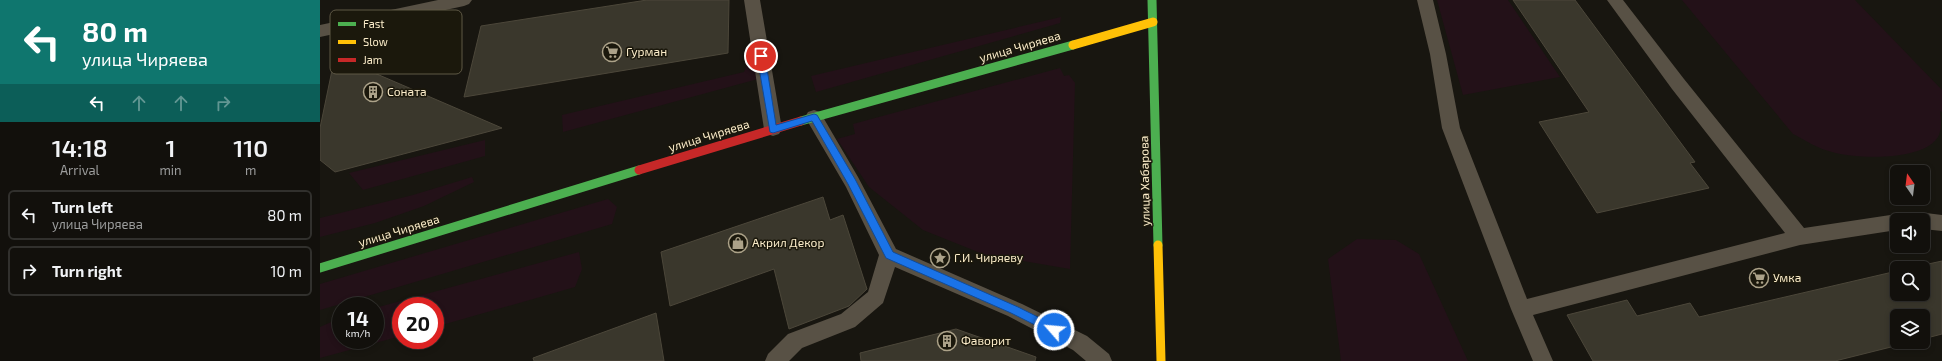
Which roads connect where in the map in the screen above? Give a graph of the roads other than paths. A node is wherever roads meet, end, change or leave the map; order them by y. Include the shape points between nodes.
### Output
1 (464, 0) edge
2 (752, 0) edge
3 (1152, 0) edge
4 (1425, 0) edge
5 (1615, 0) edge
6 (418, 10) edge
7 (1153, 22) junction
8 (330, 29) edge
9 (320, 31) edge
10 (814, 117) junction
11 (773, 129) junction
12 (1930, 222) edge
13 (1890, 223) edge
14 (1942, 223) edge
15 (1800, 237) junction
16 (890, 255) junction
17 (320, 268) edge
18 (1521, 309) junction
19 (775, 361) edge
20 (1102, 361) edge
21 (1161, 361) edge
22 (1542, 361) edge

1 - 6 lane
2 - 11 lane
3 - 7 street, улица Хабарова
4 - 18 lane via 1451,128
5 - 15 lane via 1678,84
7 - 10 street, улица Чиряева
7 - 21 street, улица Хабарова
8 - 9 lane
10 - 11 street, улица Чиряева
10 - 16 lane
11 - 17 street, улица Чиряева
12 - 14 lane
13 - 15 lane
15 - 18 lane
16 - 19 lane via 876,297 848,321 795,341
16 - 20 lane via 1015,310 1080,343
18 - 22 lane

